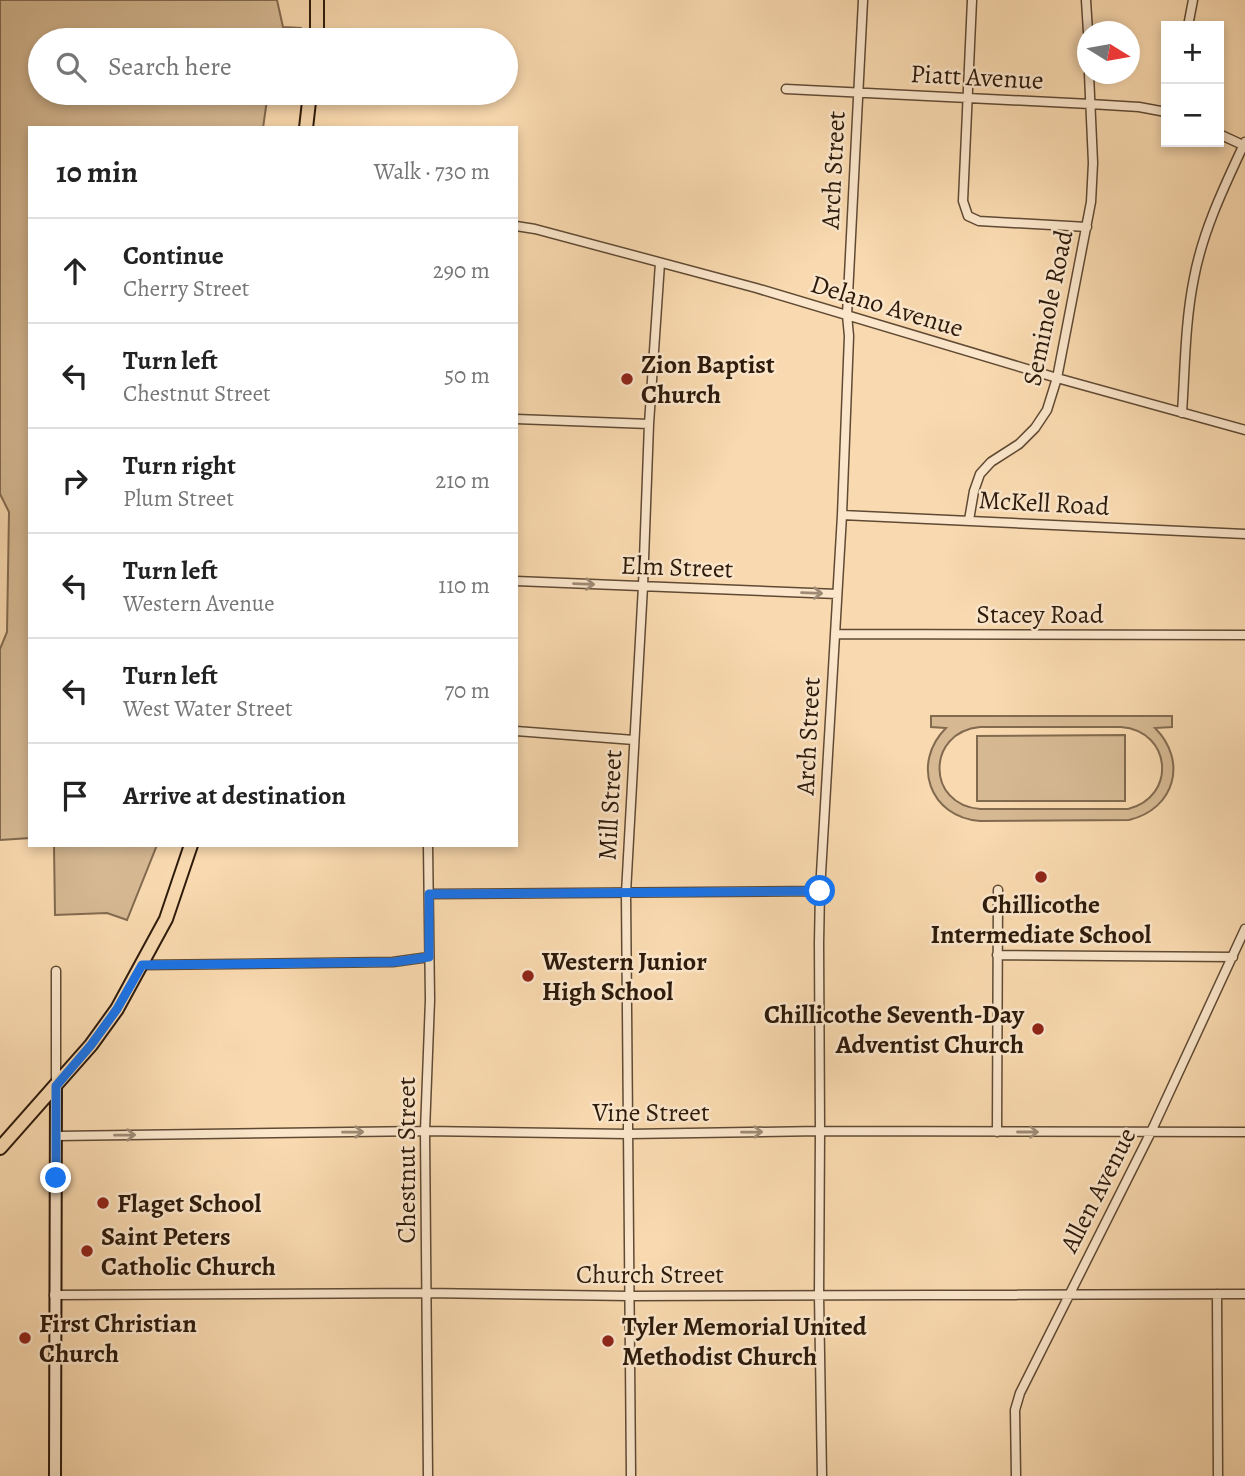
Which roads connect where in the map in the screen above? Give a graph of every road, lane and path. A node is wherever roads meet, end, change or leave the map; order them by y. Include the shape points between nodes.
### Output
1 (317, 0) edge
2 (863, 0) edge
3 (972, 0) edge
4 (1086, 0) edge
5 (1193, 0) edge
6 (1087, 21) edge
7 (1189, 21) edge
8 (317, 28) edge
9 (1089, 84) edge
10 (786, 89) dead end
11 (859, 92) junction
12 (968, 97) junction
13 (1090, 104) junction
14 (309, 105) edge
15 (1161, 111) edge
16 (306, 126) edge
17 (1224, 136) edge
18 (1244, 144) edge
19 (518, 226) edge
20 (1087, 227) junction
21 (660, 263) junction
22 (847, 315) junction
23 (1057, 378) junction
24 (1182, 413) junction
25 (518, 419) edge
26 (649, 424) junction
27 (1245, 430) edge
28 (842, 515) junction
29 (969, 520) junction
30 (1245, 534) edge
31 (518, 581) edge
32 (643, 586) junction
33 (836, 594) junction
34 (835, 634) junction
35 (1245, 635) edge
36 (518, 731) edge
37 (634, 740) junction
38 (190, 847) edge
39 (428, 847) edge
40 (998, 890) dead end
41 (820, 891) junction
42 (626, 893) junction
43 (429, 894) junction
44 (1245, 929) edge
45 (998, 955) junction
46 (429, 957) junction
47 (1233, 957) junction
48 (142, 965) junction
49 (56, 971) dead end
50 (56, 1086) junction
51 (425, 1131) junction
52 (820, 1131) junction
53 (997, 1132) junction
54 (1151, 1132) junction
55 (1245, 1132) edge
56 (628, 1134) junction
57 (57, 1136) junction
58 (0, 1148) edge
59 (426, 1293) junction
60 (1068, 1294) junction
61 (1217, 1294) junction
62 (1245, 1294) edge
63 (54, 1295) junction
64 (820, 1295) junction
65 (629, 1296) junction
66 (55, 1476) edge
67 (428, 1476) edge
68 (631, 1476) edge
69 (822, 1476) edge
70 (1016, 1476) edge
71 (1217, 1476) edge

1 - 8 main road
2 - 11 street, Arch Street
3 - 12 street
4 - 6 street
5 - 7 street
9 - 13 street, Seminole Road
10 - 11 street, Piatt Avenue
11 - 12 street, Piatt Avenue
11 - 22 street, Arch Street
12 - 13 street, Piatt Avenue
12 - 20 street via 963,201 968,216 979,221
13 - 15 street, Piatt Avenue
13 - 20 street, Seminole Road via 1093,184
14 - 16 main road
17 - 18 street
18 - 24 street via 1212,218 1194,278
19 - 21 street, Delano Avenue
20 - 23 street, Seminole Road
21 - 22 street, Delano Avenue
21 - 26 street, Mill Street
22 - 23 street, Delano Avenue
22 - 28 street, Arch Street
23 - 24 street, Delano Avenue
23 - 29 street, Seminole Road via 1047,410 1035,428 980,474
24 - 27 street, Delano Avenue
25 - 26 street
26 - 32 street, Mill Street
28 - 29 street, McKell Road
28 - 33 street, Arch Street
29 - 30 street, McKell Road
31 -> 32 street, Elm Street
32 -> 33 street, Elm Street
32 - 37 street, Mill Street
33 - 34 street, Arch Street
34 - 35 street, Stacey Road
34 - 41 street, Arch Street
36 - 37 street
37 - 42 street, Mill Street
38 - 48 main road via 166,919
39 - 43 street, Chestnut Street
40 - 45 street
41 - 42 street
41 - 52 street, Arch Street
42 - 43 street
42 - 56 street, Mill Street
43 - 46 street, Chestnut Street
44 - 47 street, Allen Avenue
45 - 47 street
45 - 53 street
46 - 48 street via 394,962
46 - 51 street, Chestnut Street
47 - 54 street, Allen Avenue
48 - 50 main road via 117,1009
49 - 50 street
50 - 57 street
50 - 58 main road
51 - 56 street, Vine Street
57 -> 51 street, Vine Street
51 - 59 street, Chestnut Street
52 - 53 street, Vine Street
56 -> 52 street, Vine Street
52 - 64 street, Arch Street
53 -> 54 street, Vine Street
54 - 55 street, Vine Street
54 - 60 street, Allen Avenue
56 - 65 street, Mill Street
57 - 63 street
59 - 63 street, Church Street
59 - 65 street, Church Street
59 - 67 street, Chestnut Street
60 - 61 street, Church Street
60 - 64 street, Church Street
60 - 70 street, Allen Avenue via 1017,1398
61 - 62 street, Church Street
61 - 71 street
63 - 66 street
64 - 65 street, Church Street
64 - 69 street, Arch Street
65 - 68 street, Mill Street

